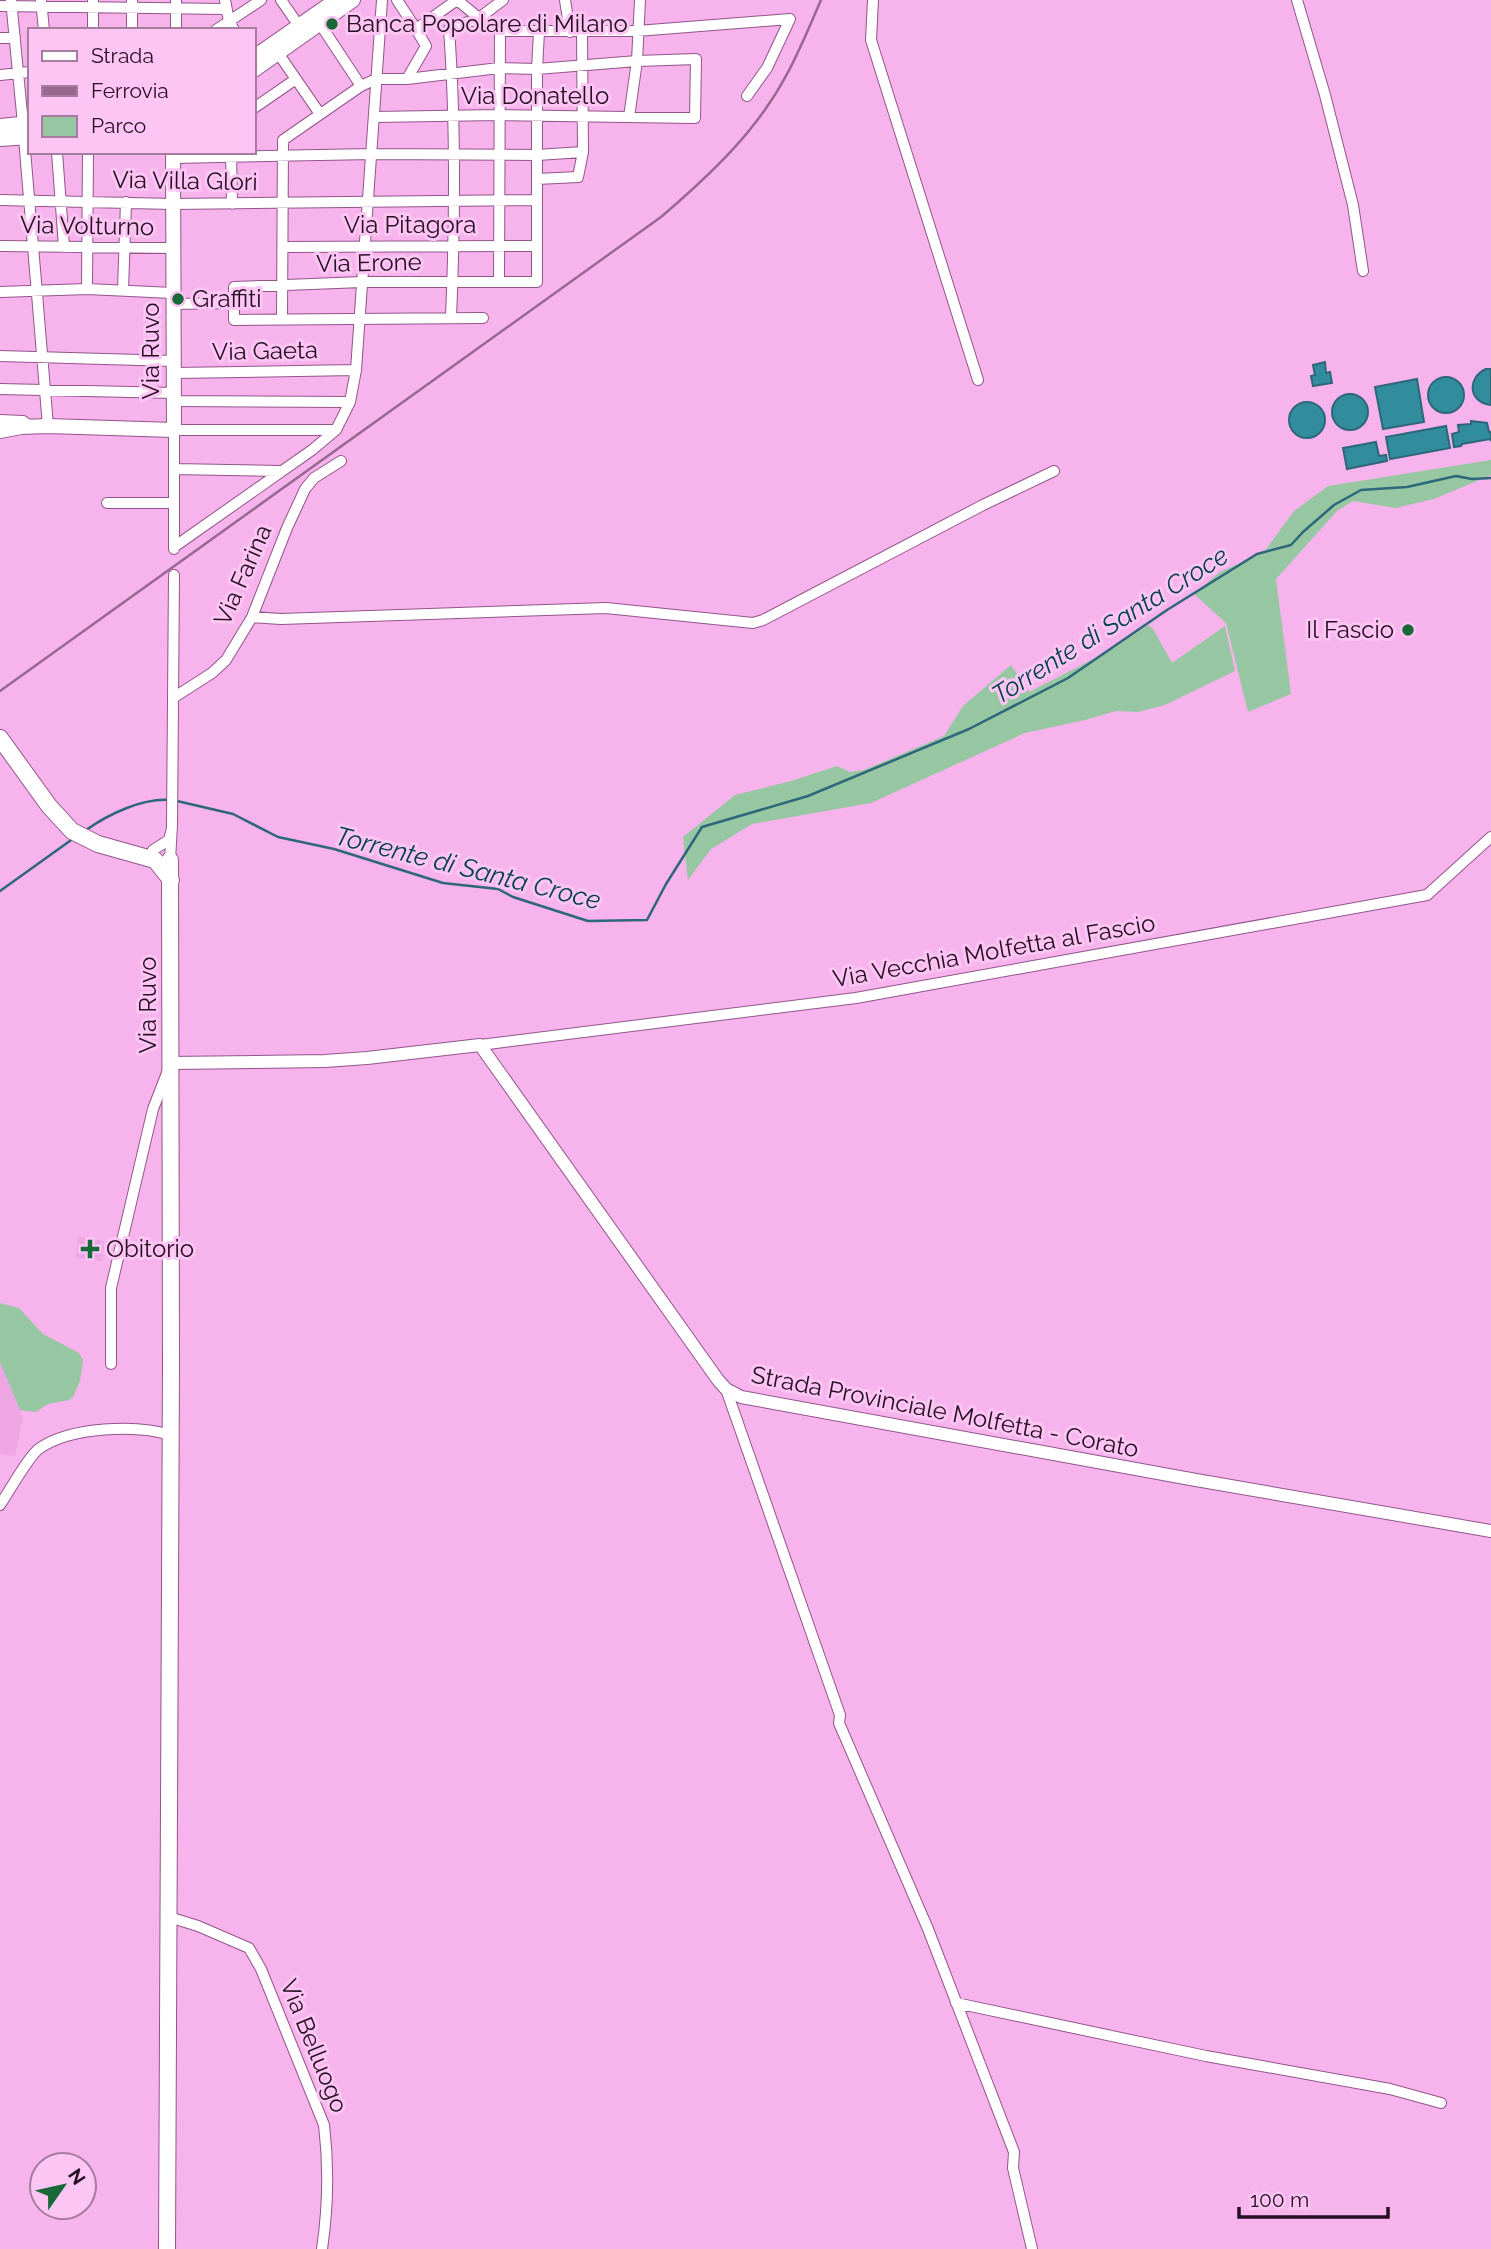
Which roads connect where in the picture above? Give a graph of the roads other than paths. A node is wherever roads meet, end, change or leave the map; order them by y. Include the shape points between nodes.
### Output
1 (261, 0) edge
2 (281, 0) edge
3 (336, 0) edge
4 (354, 0) edge
5 (382, 0) edge
6 (397, 0) edge
7 (457, 0) edge
8 (503, 0) edge
9 (565, 0) edge
10 (640, 0) edge
11 (873, 0) edge
12 (1297, 0) edge
13 (41, 3) edge
14 (7, 4) edge
15 (93, 4) edge
16 (131, 4) edge
17 (176, 5) edge
18 (225, 5) edge
19 (478, 18) junction
20 (320, 24) junction
21 (231, 26) edge
22 (299, 26) junction
23 (44, 28) edge
24 (93, 28) edge
25 (132, 28) edge
26 (176, 28) edge
27 (416, 29) junction
28 (500, 31) junction
29 (637, 31) junction
30 (539, 32) junction
31 (576, 32) junction
32 (0, 38) edge
33 (15, 38) junction
34 (278, 53) junction
35 (256, 56) edge
36 (638, 61) junction
37 (583, 66) junction
38 (499, 68) junction
39 (256, 69) edge
40 (537, 69) junction
41 (28, 72) edge
42 (18, 73) junction
43 (0, 75) edge
44 (452, 75) junction
45 (296, 79) junction
46 (376, 79) junction
47 (407, 79) junction
48 (361, 86) junction
49 (747, 96) dead end
50 (256, 107) edge
51 (320, 114) junction
52 (498, 115) junction
53 (374, 117) junction
54 (452, 117) junction
55 (538, 117) junction
56 (629, 117) junction
57 (583, 118) junction
58 (0, 126) edge
59 (27, 130) edge
60 (0, 139) edge
61 (583, 152) junction
62 (28, 153) edge
63 (28, 154) edge
64 (57, 154) edge
65 (88, 154) edge
66 (372, 154) junction
67 (173, 155) edge
68 (231, 155) edge
69 (499, 155) junction
70 (537, 155) junction
71 (453, 156) junction
72 (283, 157) junction
73 (537, 178) junction
74 (0, 200) edge
75 (30, 200) junction
76 (60, 200) junction
77 (537, 200) junction
78 (88, 201) junction
79 (369, 201) junction
80 (454, 201) junction
81 (498, 201) junction
82 (126, 202) junction
83 (283, 203) junction
84 (173, 204) junction
85 (232, 204) junction
86 (0, 246) edge
87 (34, 246) junction
88 (88, 246) junction
89 (125, 246) junction
90 (365, 246) junction
91 (452, 246) junction
92 (537, 246) junction
93 (64, 247) junction
94 (283, 247) junction
95 (498, 247) junction
96 (173, 248) junction
97 (1363, 271) dead end
98 (362, 282) junction
99 (499, 282) junction
100 (452, 283) junction
101 (283, 286) junction
102 (87, 289) junction
103 (123, 290) junction
104 (38, 291) junction
105 (0, 292) edge
106 (173, 298) junction
107 (233, 303) junction
108 (360, 318) junction
109 (451, 318) junction
110 (483, 318) dead end
111 (282, 320) junction
112 (0, 356) edge
113 (43, 357) junction
114 (174, 367) junction
115 (356, 370) junction
116 (978, 380) dead end
117 (0, 388) edge
118 (46, 390) junction
119 (174, 397) junction
120 (350, 402) junction
121 (0, 420) edge
122 (48, 426) junction
123 (26, 427) junction
124 (174, 430) junction
125 (336, 430) junction
126 (0, 431) edge
127 (0, 444) edge
128 (341, 461) dead end
129 (174, 469) junction
130 (279, 471) junction
131 (1054, 471) dead end
132 (107, 503) dead end
133 (174, 503) junction
134 (174, 575) dead end
135 (252, 617) junction
136 (173, 698) junction
137 (0, 738) edge
138 (172, 827) junction
139 (1491, 837) edge
140 (159, 857) junction
141 (481, 1045) junction
142 (170, 1063) junction
143 (111, 1364) dead end
144 (726, 1389) junction
145 (171, 1435) junction
146 (0, 1505) edge
147 (1491, 1531) edge
148 (169, 1917) junction
149 (956, 2003) junction
150 (1441, 2103) dead end
151 (167, 2249) edge
152 (322, 2249) edge
153 (1032, 2249) edge

1 - 21 street
2 - 22 street
3 - 22 main road
4 - 20 main road
5 - 46 street
6 - 27 street
7 - 19 street
7 - 27 street
8 - 19 street
9 - 31 street
10 - 29 street
11 - 116 street via 871,40
12 - 97 street via 1350,193
13 - 14 street
13 - 15 street
13 - 23 street
14 - 33 street
15 - 16 street
15 - 24 street
16 - 17 street
16 - 25 street
17 - 18 street
17 - 26 street
18 - 21 street
19 - 28 street
19 - 44 street via 449,29
20 - 34 main road
20 - 48 street
22 - 35 main road
27 - 47 street via 426,46
28 - 30 street
28 - 38 street
29 - 31 street
29 - 36 street
29 - 49 street via 790,19 767,68
30 - 31 street
30 - 40 street
31 - 37 street
32 - 33 street
33 - 42 street
34 - 39 main road
34 - 45 street
36 - 37 street
36 - 56 street
36 - 56 street, Via Donatello via 696,59 695,118
37 - 40 street
37 - 57 street
38 - 40 street
38 - 44 street
38 - 52 street
40 - 55 street
41 - 42 street
42 - 43 street
42 - 59 street
44 - 47 street
44 - 54 street
45 - 50 street
45 - 51 street
46 - 47 street
46 - 48 street
46 - 53 street
48 - 51 street
51 - 72 street via 283,140
52 - 54 street, Via Donatello
52 - 55 street, Via Donatello
52 - 69 street
53 - 54 street, Via Donatello
53 - 66 street
54 - 71 street
55 - 57 street, Via Donatello
55 - 70 street
56 - 57 street, Via Donatello
57 - 61 street
58 - 59 main road
59 - 60 main road
59 - 62 street
61 - 70 street
61 - 73 street via 578,177
63 - 75 street
64 - 76 street
65 - 78 street
66 - 71 street
66 - 72 street
66 - 79 street
67 - 68 street
67 - 84 main road, Via Ruvo
68 - 72 street
68 - 85 street
69 - 70 street
69 - 71 street
69 - 81 street
70 - 73 street
71 - 80 street
72 - 83 street
73 - 77 street
74 - 75 street, Via Villa Glori
75 - 76 street, Via Villa Glori
75 - 87 street
76 - 78 street, Via Villa Glori
76 - 93 street
77 - 81 street, Via Villa Glori
77 - 92 street
78 - 82 street, Via Villa Glori
78 - 88 street
79 - 80 street, Via Villa Glori
79 - 83 street, Via Villa Glori
79 - 90 street
80 - 81 street, Via Villa Glori
80 - 91 street
81 - 95 street
82 - 84 street, Via Villa Glori
82 - 89 street
83 - 85 street, Via Villa Glori
83 - 94 street
84 - 85 street, Via Villa Glori
84 - 96 main road, Via Ruvo
86 - 87 street, Via Volturno
87 - 93 street, Via Volturno
87 - 104 street
88 - 89 street, Via Volturno
88 - 93 street, Via Volturno
88 - 102 street
89 - 96 street, Via Volturno
89 - 103 street
90 - 91 street, Via Pitagora
90 - 94 street, Via Pitagora
90 - 98 street
91 - 95 street, Via Pitagora
91 - 100 street
92 - 95 street, Via Pitagora
92 - 99 street, Via Erone via 537,282
94 - 101 street
95 - 99 street
96 - 106 main road, Via Ruvo
98 - 100 street, Via Erone
98 - 101 street, Via Erone
98 - 108 street
99 - 100 street, Via Erone
100 - 109 street
101 - 107 street, Via Erone via 233,287
101 - 111 street
102 - 103 street
102 - 104 street
103 - 106 street
104 - 105 street
104 - 113 street
106 - 107 street
106 - 114 main road, Via Ruvo
107 - 111 street via 234,320
108 - 109 street
108 - 111 street
108 - 115 street
109 - 110 street
112 - 113 street, Via Gaeta
113 - 114 street, Via Gaeta
113 - 118 street
114 - 115 street, Via Gaeta
114 - 119 main road, Via Ruvo
115 - 120 street
117 - 118 street
118 - 119 street
118 - 122 street
119 - 120 street
119 - 124 main road, Via Ruvo
120 - 125 street
121 - 123 street via 23,421
122 - 123 main road
122 - 124 main road
123 - 126 main road
123 - 127 main road
124 - 125 street
124 - 129 street, Via Ruvo
125 - 130 street
128 - 135 street, Via Farina via 305,489
129 - 130 street
129 - 133 street, Via Ruvo
130 - 133 street, Via Ruvo via 174,548
131 - 135 street via 753,623 606,608
132 - 133 street
134 - 136 street, Via Ruvo
135 - 136 street, Via Farina via 226,660
136 - 138 street, Via Ruvo
137 - 140 main road via 59,819 79,835 112,849
138 - 140 street, Via Ruvo
138 - 140 street
139 - 141 street, Via Vecchia Molfetta al Fascio via 1427,895 856,998
140 - 142 main road, Via Ruvo via 170,880
141 - 142 street via 325,1061
141 - 144 street, Strada Provinciale Molfetta - Corato
142 - 143 street via 153,1109 111,1288
142 - 145 main road, Via Ruvo
144 - 147 street, Strada Provinciale Molfetta - Corato via 760,1401
144 - 149 street via 840,1715 839,1723
145 - 146 street via 94,1429 68,1435 38,1449
145 - 148 main road, Via Ruvo
148 - 151 main road, Via Ruvo
148 - 152 street, Via Belluogo via 249,1948 261,1969 324,2125 326,2222
149 - 150 street
149 - 153 street via 1014,2152 1013,2168

